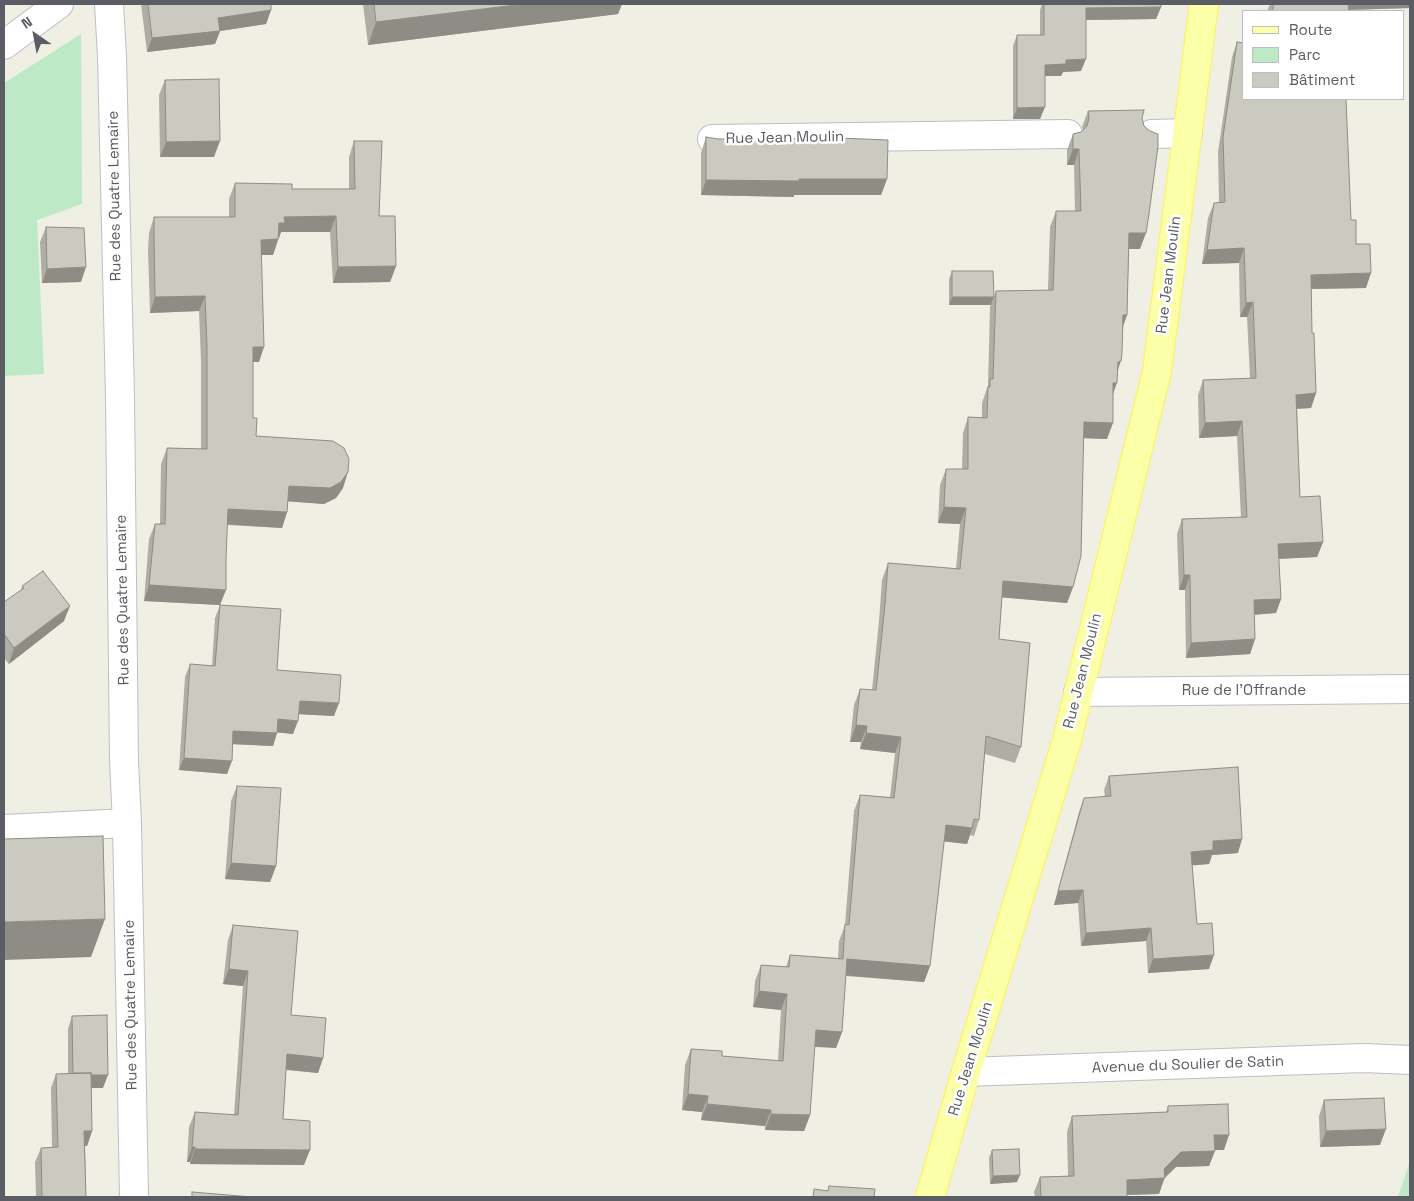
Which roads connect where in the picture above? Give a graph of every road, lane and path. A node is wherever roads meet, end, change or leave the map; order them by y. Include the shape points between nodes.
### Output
1 (59, 4) edge
2 (109, 4) edge
3 (1204, 4) edge
4 (4, 45) edge
5 (1188, 133) junction
6 (1068, 134) dead end
7 (1152, 134) edge
8 (712, 139) edge
9 (1410, 689) edge
10 (1078, 692) junction
11 (127, 823) junction
12 (4, 829) edge
13 (1410, 1060) edge
14 (966, 1072) junction
15 (134, 1197) edge
16 (930, 1197) edge

1 - 4 street
2 - 11 street, Rue des Quatre Lemaire
3 - 5 main road, Rue Jean Moulin
5 - 7 street
5 - 10 main road, Rue Jean Moulin via 1157,371
6 - 8 street, Rue Jean Moulin
9 - 10 street, Rue de l'Offrande
10 - 14 main road, Rue Jean Moulin via 1067,740
11 - 12 street
11 - 15 street, Rue des Quatre Lemaire
13 - 14 street, Avenue du Soulier de Satin via 1364,1058
14 - 16 main road, Rue Jean Moulin

